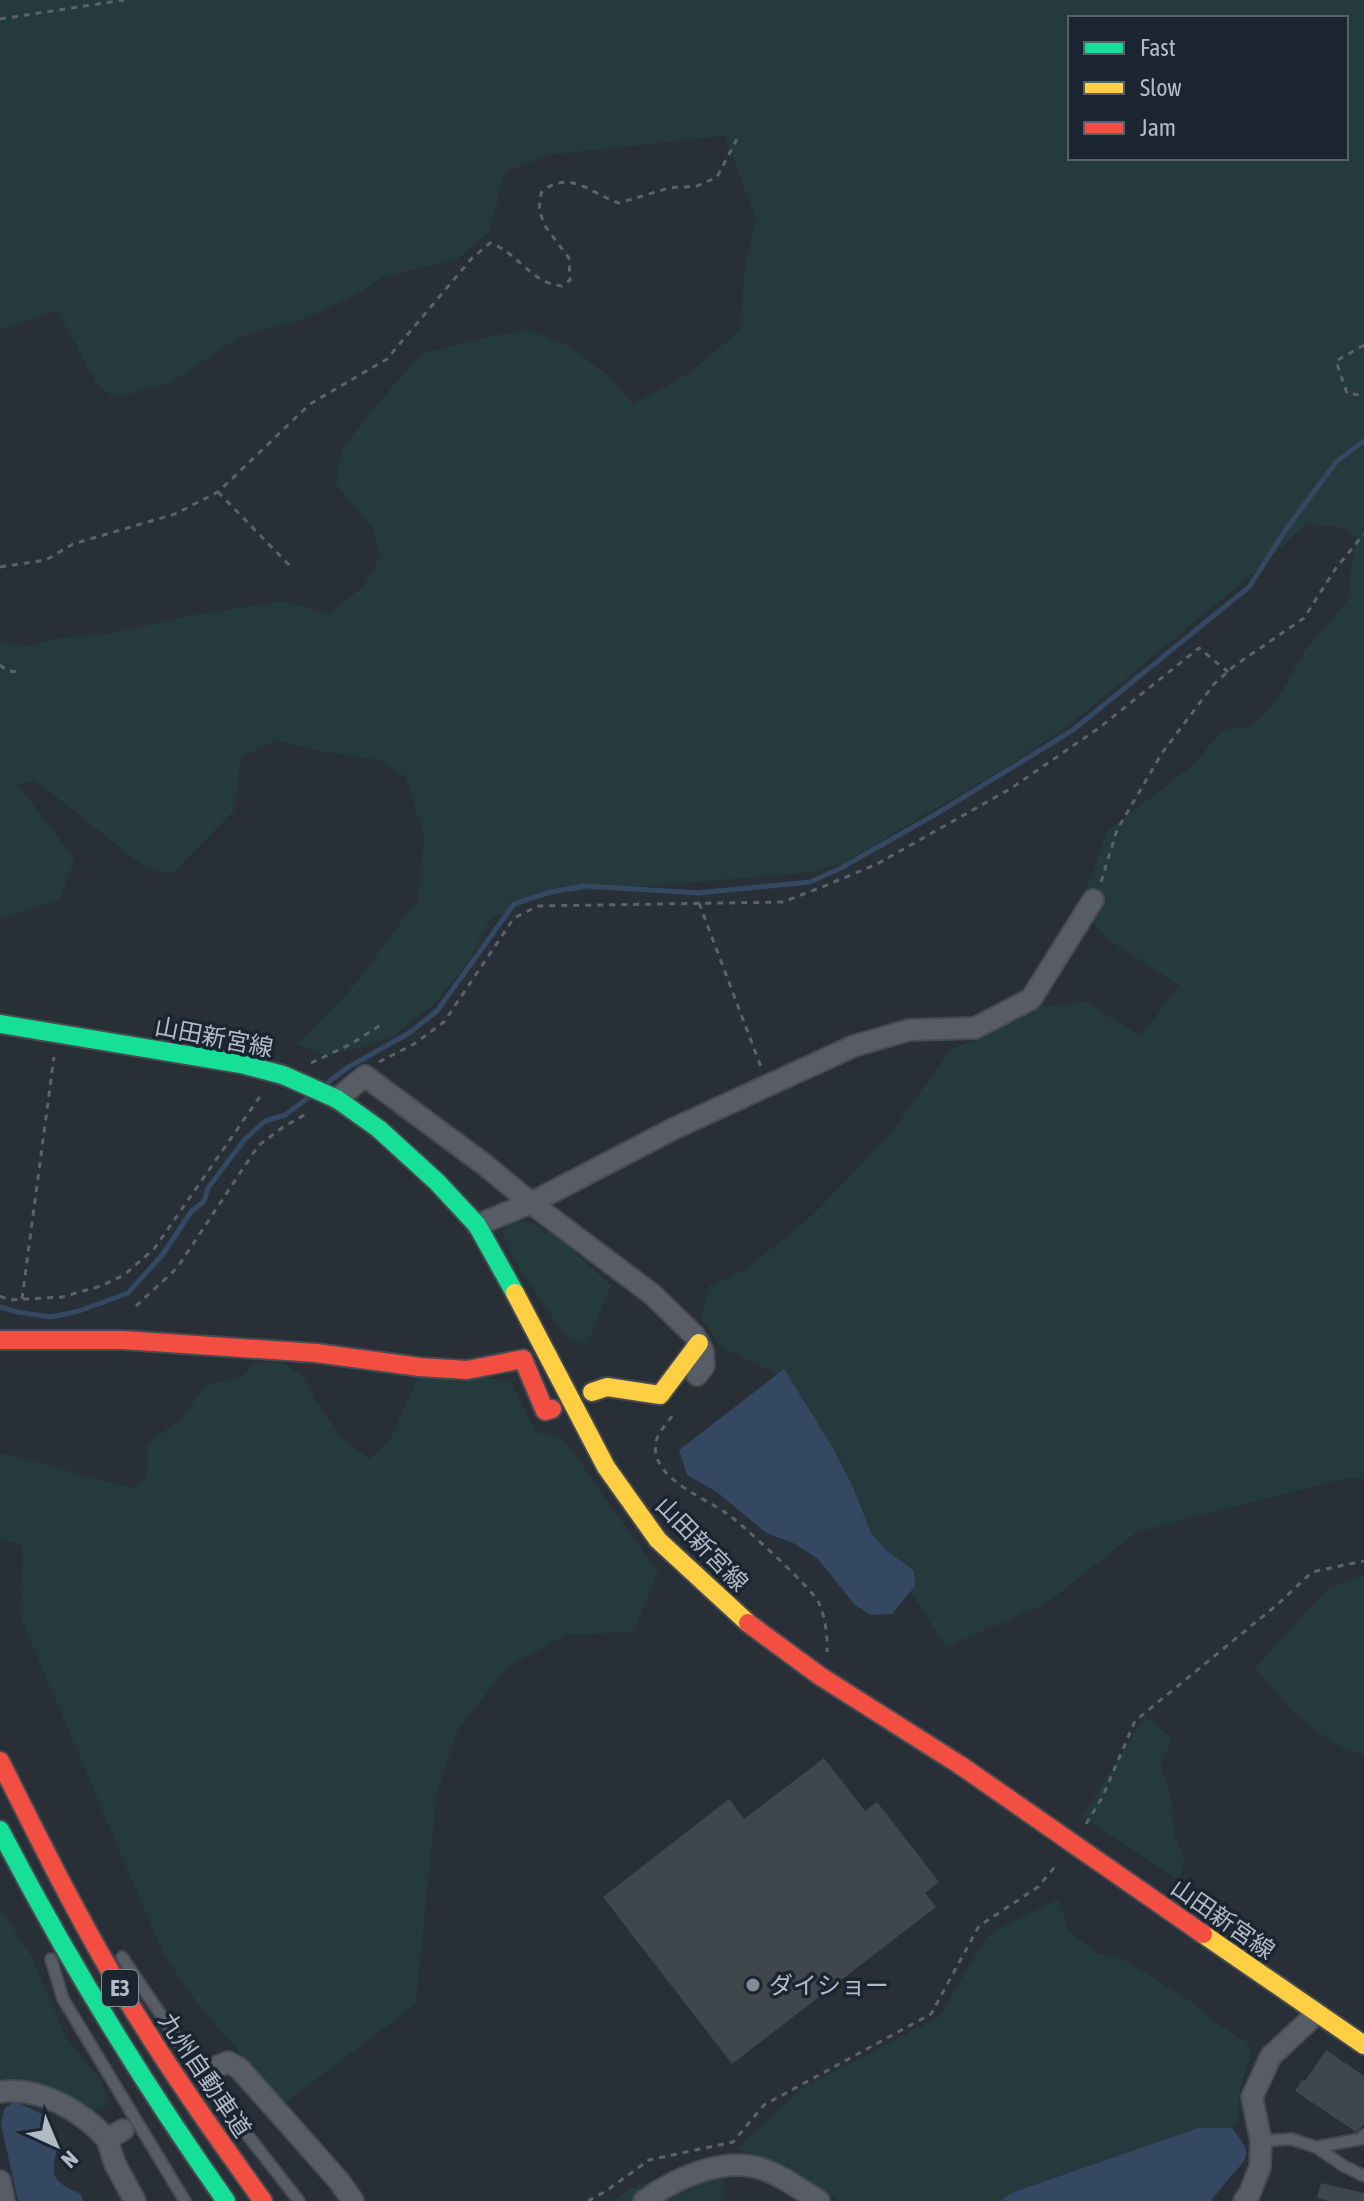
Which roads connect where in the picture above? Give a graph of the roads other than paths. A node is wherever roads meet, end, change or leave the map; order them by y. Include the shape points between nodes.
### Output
1 (1093, 900) road end
2 (0, 1024) edge
3 (337, 1099) junction
4 (531, 1203) junction
5 (477, 1225) junction
6 (0, 1340) edge
7 (699, 1343) junction
8 (697, 1375) dead end
9 (592, 1392) dead end
10 (552, 1409) dead end
11 (0, 1761) edge
12 (0, 1830) edge
13 (58, 1877) junction
14 (33, 1895) junction
15 (105, 1936) dead end
16 (46, 1940) dead end
17 (115, 1948) dead end
18 (50, 1955) dead end
19 (1316, 2014) junction
20 (1364, 2045) edge
21 (211, 2069) dead end
22 (0, 2092) edge
23 (1364, 2135) edge
24 (1261, 2141) junction
25 (1316, 2147) junction
26 (1364, 2176) edge
27 (0, 2181) edge
28 (4, 2201) edge
29 (135, 2201) edge
30 (185, 2201) edge
31 (226, 2201) edge
32 (263, 2201) edge
33 (299, 2201) edge
34 (353, 2201) edge
35 (644, 2201) edge
36 (819, 2201) edge
37 (1244, 2201) edge

1 - 4 street via 1031,999 975,1028 909,1030 854,1046 675,1128
2 - 3 main road, 山田新宮線 via 241,1064 283,1075
3 - 4 street via 365,1076
3 - 5 main road, 山田新宮線 via 379,1129
4 - 5 street
4 - 7 street via 653,1295
5 - 19 main road, 山田新宮線 via 606,1467 658,1540 735,1613
6 - 10 main road via 123,1340 467,1370 523,1359 545,1411
7 - 8 street via 704,1366
7 - 9 main road via 660,1395 607,1387
11 - 13 main road, 九州自動車道 / E3
12 - 14 main road, E3
13 - 15 lane
13 - 32 main road, 九州自動車道 / E3 via 123,1994
14 - 16 lane
14 - 31 main road, E3 via 99,2011
17 - 33 lane via 206,2082
18 - 30 lane via 63,1999
19 - 20 main road, 山田新宮線
19 - 24 street via 1271,2056 1252,2097
21 - 34 street via 228,2062 239,2068
22 - 29 street via 47,2097 115,2135 115,2164
23 - 25 lane
24 - 25 lane via 1291,2139
24 - 37 street via 1260,2167
25 - 26 lane
27 - 28 street
35 - 36 street via 663,2187 714,2166 758,2168

